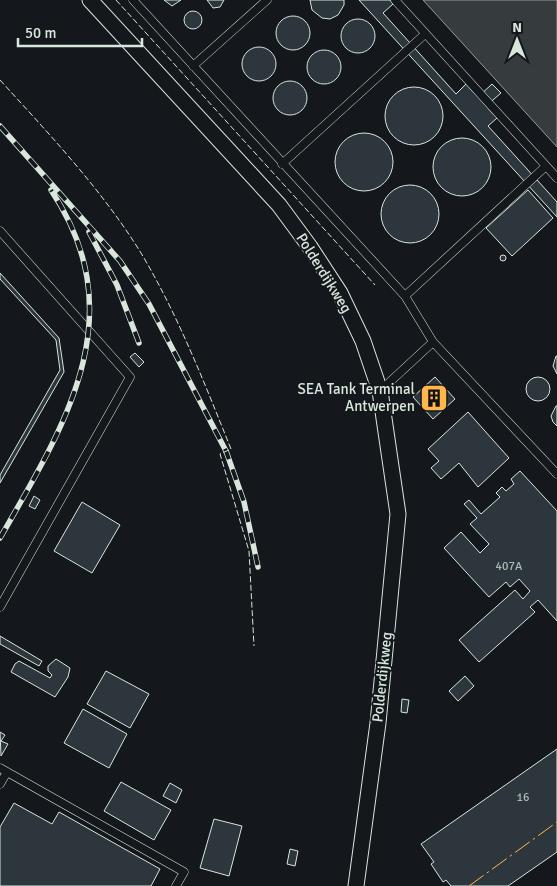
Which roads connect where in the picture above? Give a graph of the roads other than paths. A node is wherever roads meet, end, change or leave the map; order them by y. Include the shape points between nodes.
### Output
1 (90, 0) edge
2 (133, 0) edge
3 (267, 0) edge
4 (394, 0) edge
5 (425, 34) junction
6 (193, 66) junction
7 (282, 164) junction
8 (546, 166) junction
9 (557, 178) edge
10 (0, 231) edge
11 (405, 296) junction
12 (434, 342) junction
13 (380, 392) junction
14 (557, 474) edge
15 (0, 607) edge
16 (3, 770) edge
17 (0, 784) edge
18 (176, 886) edge
19 (356, 886) edge

1 - 13 street, Polderdijkweg via 279,205 305,240 340,293 363,341
2 - 6 lane
3 - 6 lane
4 - 5 lane
5 - 7 lane
5 - 8 lane
6 - 7 lane
7 - 11 lane
8 - 9 lane
8 - 11 lane
10 - 15 lane via 130,376
11 - 12 lane
12 - 13 lane
12 - 14 lane
13 - 19 street, Polderdijkweg via 398,514 378,723
16 - 17 lane
16 - 18 lane via 184,872

